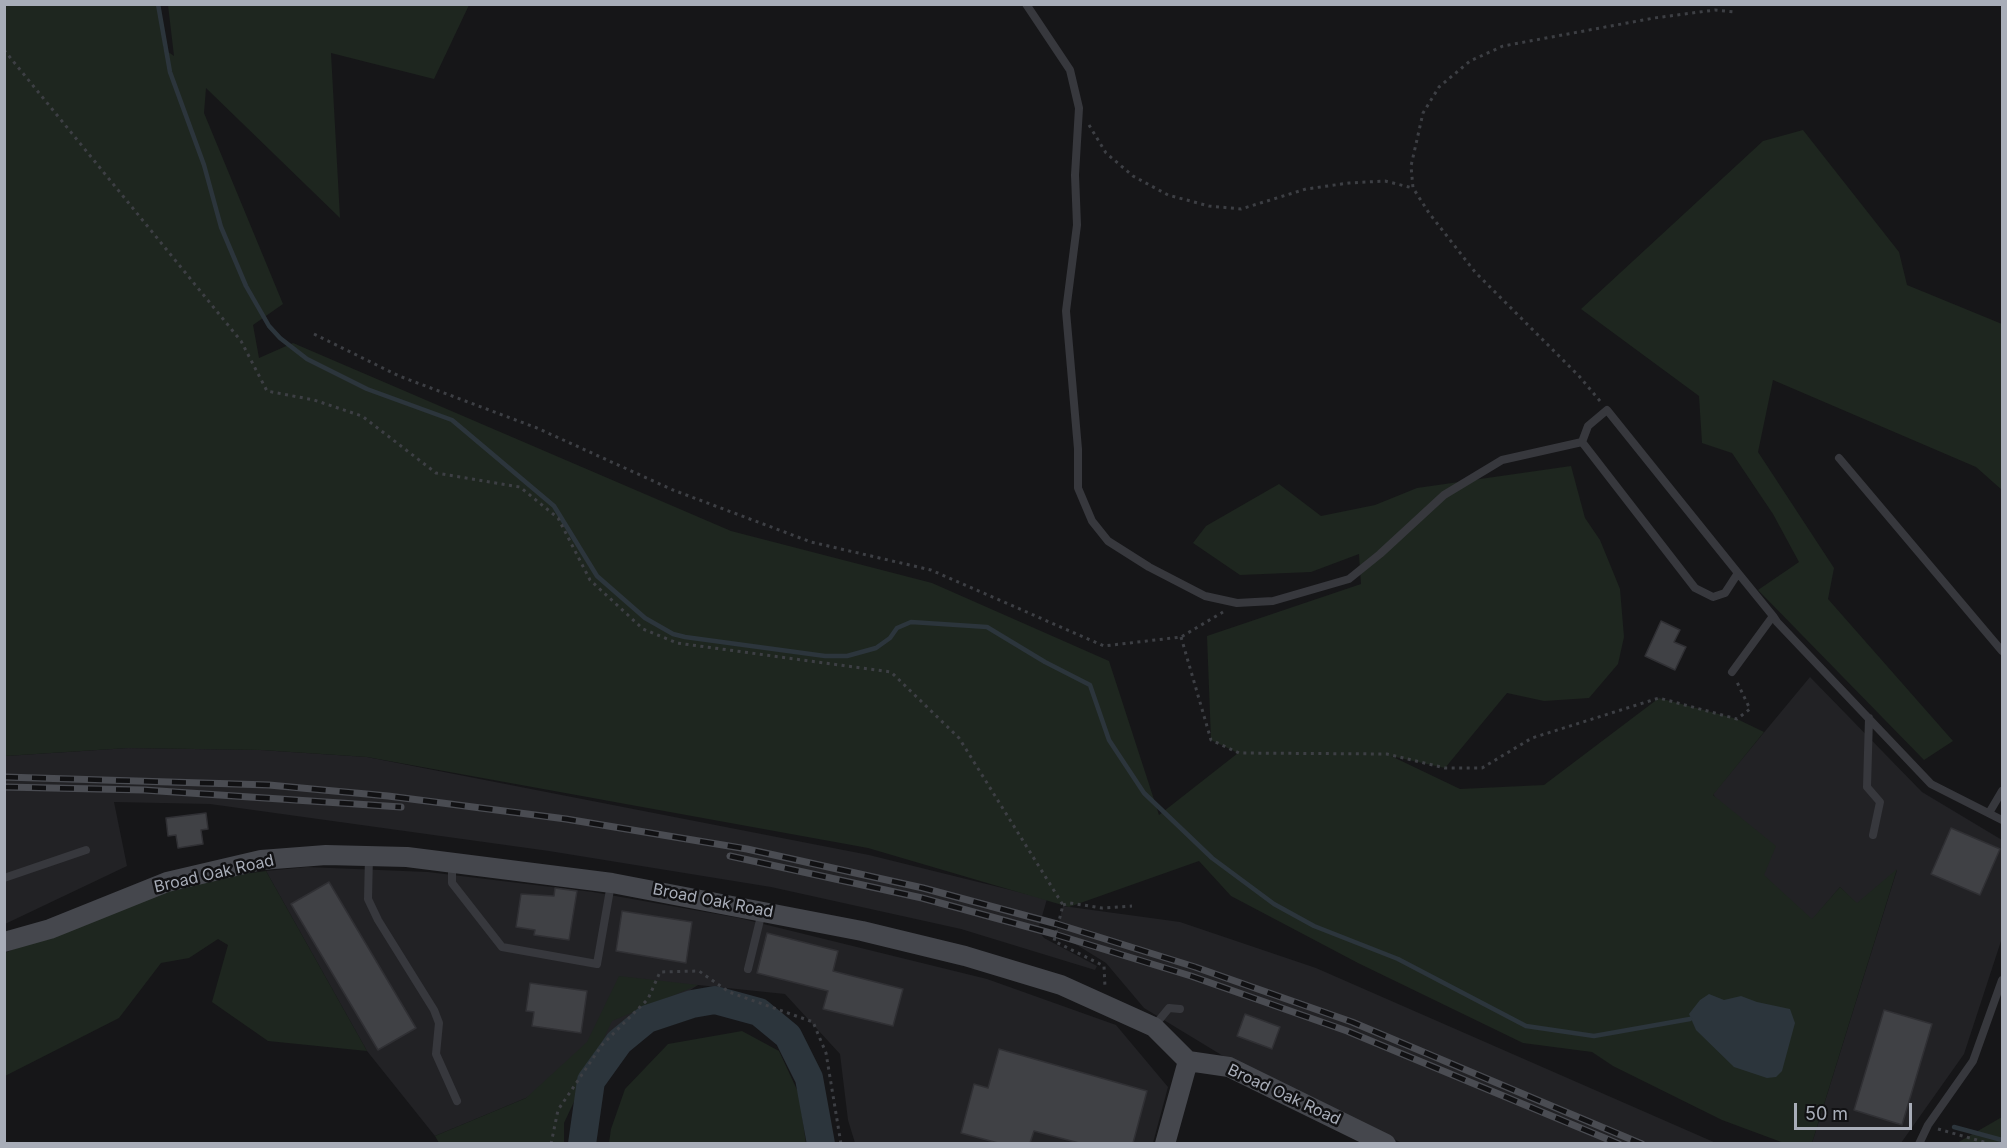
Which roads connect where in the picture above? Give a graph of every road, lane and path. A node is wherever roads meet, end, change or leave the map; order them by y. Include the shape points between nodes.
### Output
1 (1026, 4) edge
2 (1736, 12) dead end
3 (4, 50) edge
4 (1079, 108) junction
5 (1413, 188) junction
6 (314, 334) dead end
7 (1607, 410) junction
8 (1582, 442) junction
9 (1839, 458) dead end
10 (1738, 573) junction
11 (1237, 603) junction
12 (1773, 616) junction
13 (1181, 637) junction
14 (2002, 651) edge
15 (1732, 672) joint
16 (1869, 718) junction
17 (2002, 791) edge
18 (1989, 813) junction
19 (2002, 820) edge
20 (1873, 835) dead end
21 (86, 850) dead end
22 (370, 855) junction
23 (452, 863) junction
24 (4, 878) edge
25 (612, 883) junction
26 (1063, 905) junction
27 (1132, 906) dead end
28 (762, 910) junction
29 (4, 942) edge
30 (748, 969) dead end
31 (2002, 980) edge
32 (1106, 1004) junction
33 (1180, 1009) dead end
34 (1154, 1027) junction
35 (1188, 1061) junction
36 (457, 1101) dead end
37 (1928, 1125) junction
38 (1969, 1137) junction
39 (551, 1143) edge
40 (840, 1143) edge
41 (1165, 1143) edge
42 (1386, 1143) edge
43 (1919, 1143) edge
44 (1965, 1143) edge
45 (1991, 1143) edge

1 - 4 lane via 1070,70
2 - 5 path via 1715,10 1654,18 1543,38 1503,46 1470,61 1439,87 1423,114 1411,166
3 - 26 path via 240,340 267,391 314,400 362,416 436,473 520,487 558,518 590,580 643,629 677,643 891,672 959,738
4 - 5 path via 1106,153 1133,176 1168,195 1209,206 1241,209 1305,189 1349,183 1384,181
4 - 11 lane via 1077,225 1066,311 1078,488 1092,522 1108,541 1205,597
5 - 7 path via 1475,272 1579,376
6 - 13 path via 399,376 537,428 673,490 811,542 931,570 1104,646
7 - 8 lane via 1588,426
7 - 10 lane
8 - 10 lane via 1695,588 1713,597 1725,593
8 - 11 lane via 1502,460 1444,495 1349,579 1273,602
9 - 14 lane
10 - 12 lane
11 - 13 path
12 - 15 lane
12 - 16 lane
13 - 15 path via 1211,740 1239,753 1387,754 1445,768 1482,768 1532,738 1659,698 1737,719 1750,709
16 - 18 lane via 1931,784
16 - 20 lane via 1867,787 1880,802
17 - 18 lane
18 - 19 lane
21 - 24 lane
22 - 23 street, Broad Oak Road
22 - 29 street, Broad Oak Road via 261,860 167,882 50,929
22 - 36 lane via 368,899 434,1010 439,1023 436,1054
23 - 25 street, Broad Oak Road
23 - 25 lane via 452,883 502,947 597,964
25 - 28 street, Broad Oak Road
26 - 27 path
26 - 32 path via 1054,941 1104,966
28 - 30 lane
28 - 32 street, Broad Oak Road via 965,956 1061,985
31 - 37 lane via 1973,1061
32 - 34 street, Broad Oak Road
33 - 34 lane via 1169,1008
34 - 35 street, Broad Oak Road
35 - 41 street
35 - 42 street, Broad Oak Road via 1229,1067
37 - 38 path
37 - 43 lane
38 - 44 path
38 - 45 path
39 - 40 path via 558,1110 602,1045 648,999 660,972 699,971 729,992 813,1022 826,1053

